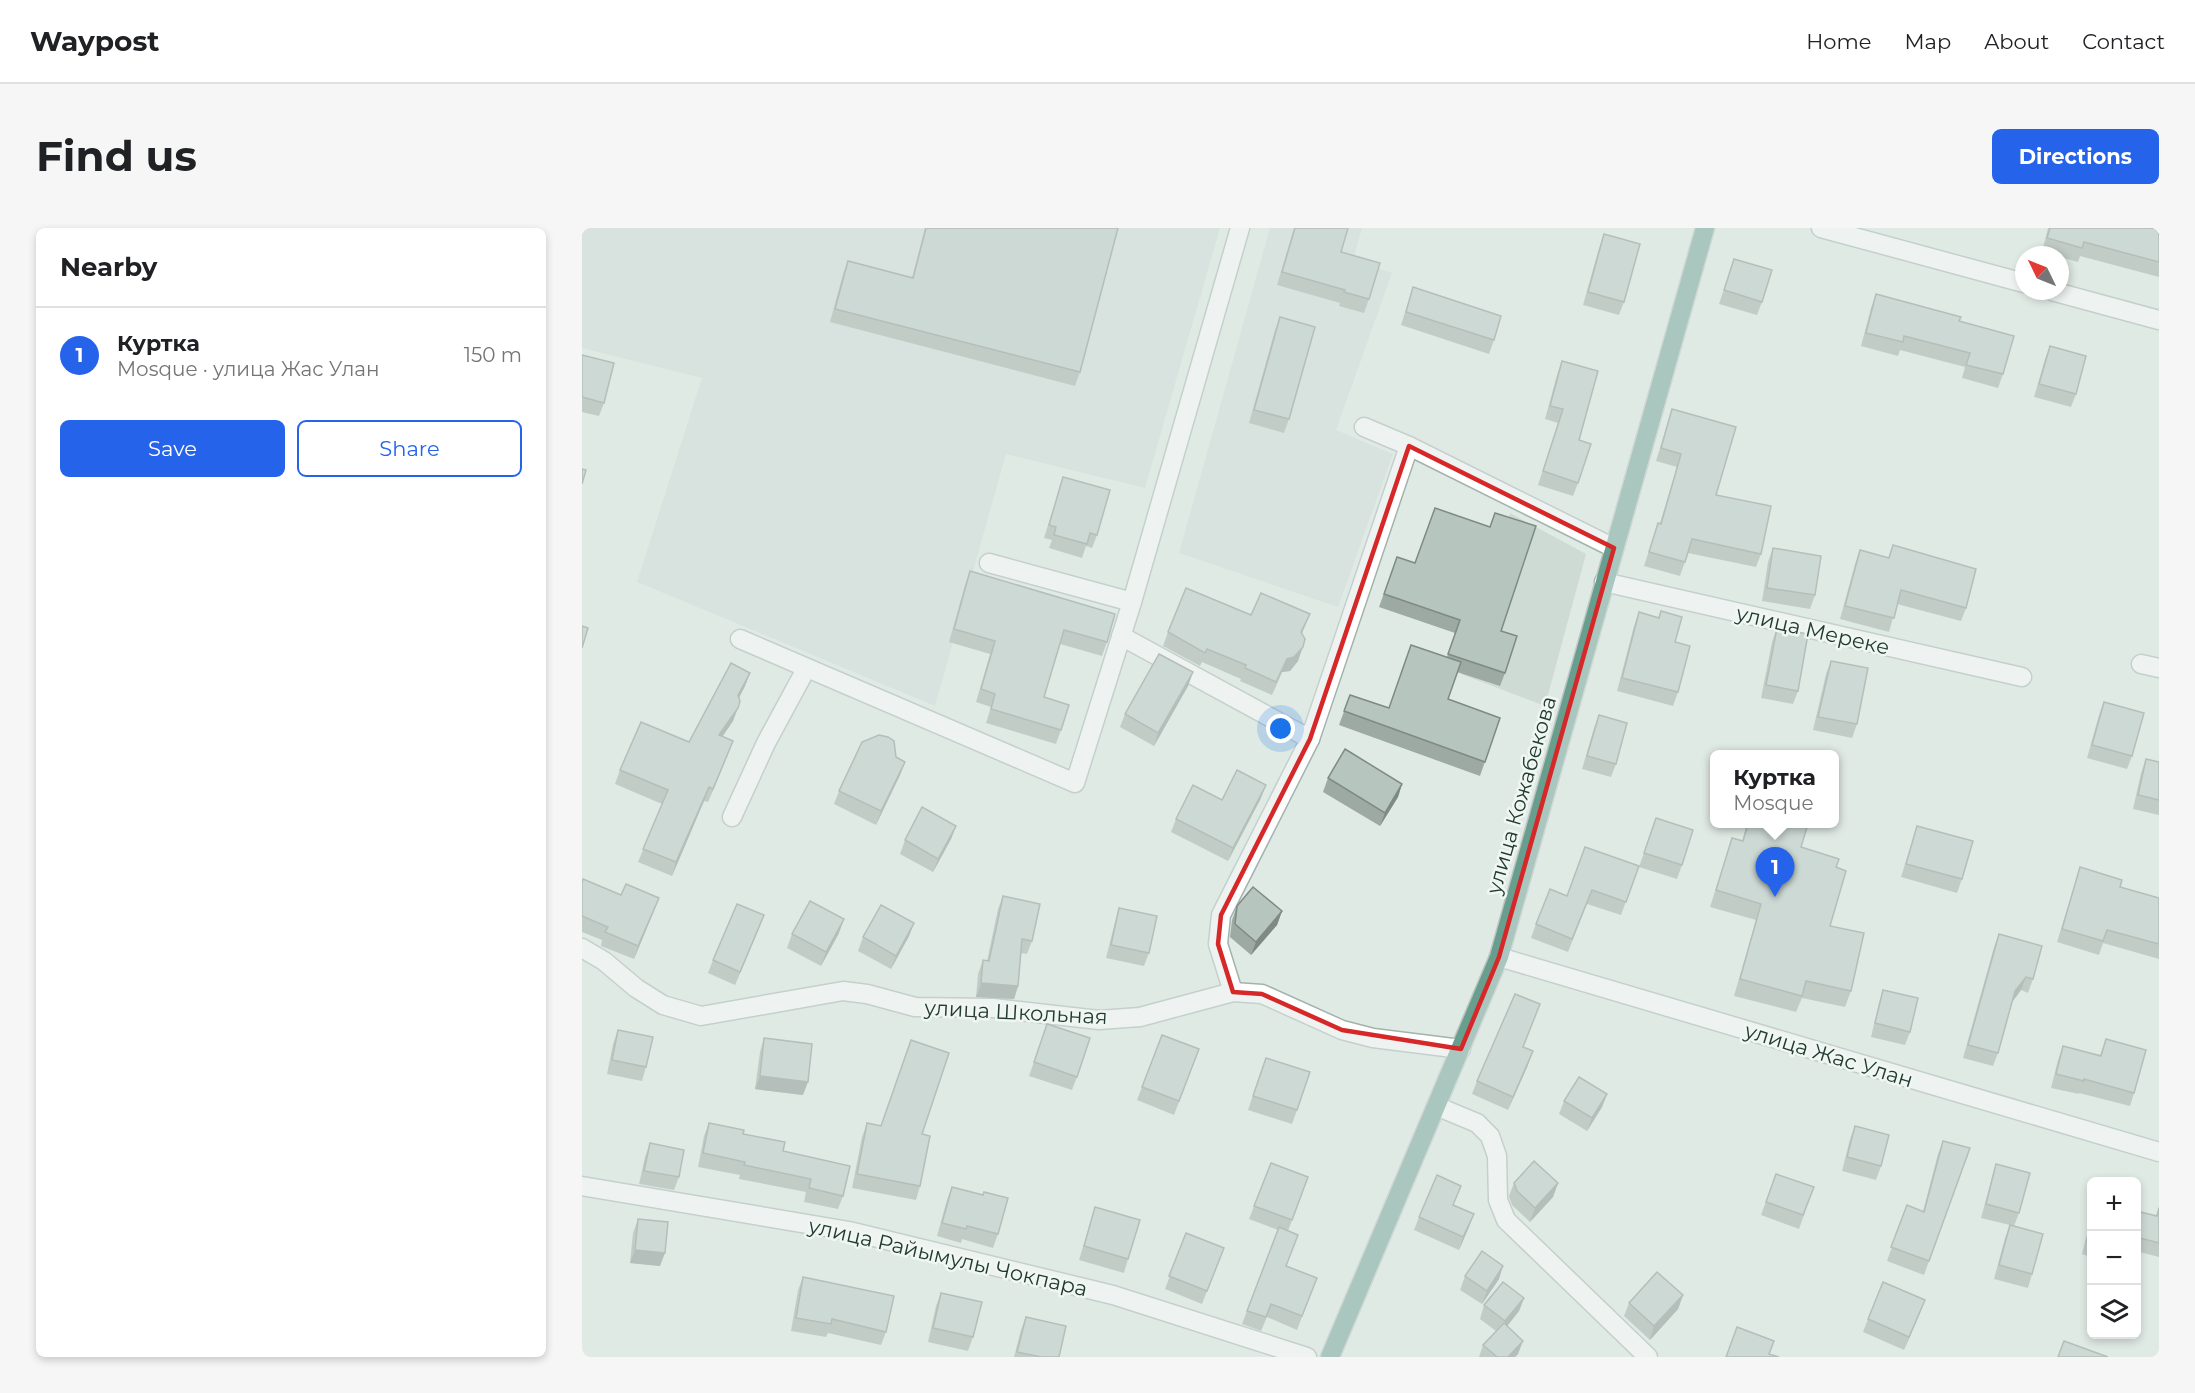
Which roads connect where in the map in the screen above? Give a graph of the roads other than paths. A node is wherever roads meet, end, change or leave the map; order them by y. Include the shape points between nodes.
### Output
1 (1240, 228) edge
2 (1705, 228) edge
3 (1821, 228) edge
4 (2015, 281) edge
5 (2069, 296) edge
6 (2159, 320) edge
7 (1364, 427) dead end
8 (1409, 446) junction
9 (1614, 548) junction
10 (989, 562) dead end
11 (1604, 582) junction
12 (1132, 602) junction
13 (1121, 636) junction
14 (740, 639) dead end
15 (806, 669) junction
16 (2022, 677) dead end
17 (1310, 739) junction
18 (732, 817) dead end
19 (582, 948) edge
20 (1499, 957) junction
21 (1233, 992) junction
22 (1461, 1048) junction
23 (1436, 1106) junction
24 (2159, 1152) edge
25 (582, 1186) edge
26 (1307, 1357) edge
27 (1330, 1357) edge
28 (1648, 1357) edge

1 - 12 street
2 - 9 main road, улица Кожабекова
3 - 4 street
5 - 6 street
7 - 8 street
8 - 9 street
8 - 17 street
9 - 11 main road, улица Кожабекова
10 - 12 street
11 - 16 street, улица Мереке
11 - 20 main road, улица Кожабекова
12 - 13 street
13 - 15 street via 1075,783
13 - 17 street
14 - 15 street
15 - 18 street via 765,743
17 - 21 street via 1221,915 1218,944
19 - 21 street, улица Школьная via 663,1005 701,1016 843,991 915,1007 993,1008 1099,1020 1140,1017
20 - 22 main road, улица Кожабекова
20 - 24 street, улица Жас Улан
21 - 22 street, улица Школьная via 1262,994 1342,1030 1373,1038
22 - 23 main road, улица Кожабекова
23 - 27 main road, улица Кожабекова
23 - 28 street via 1477,1123 1490,1136 1497,1156 1498,1200 1506,1220
25 - 26 street, улица Райымулы Чокпара via 861,1234 1113,1295

